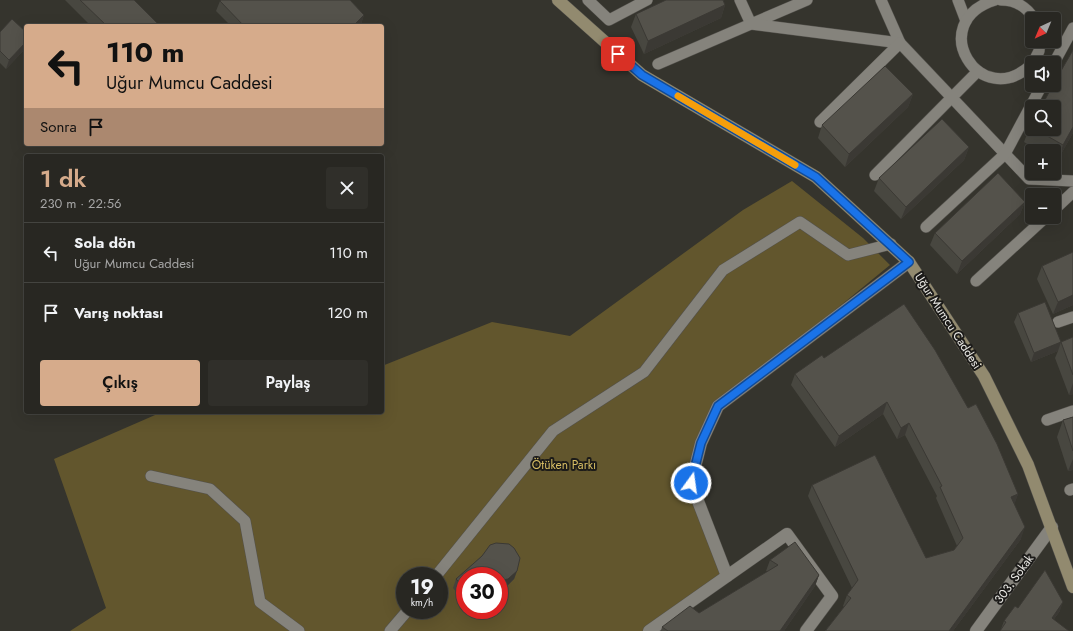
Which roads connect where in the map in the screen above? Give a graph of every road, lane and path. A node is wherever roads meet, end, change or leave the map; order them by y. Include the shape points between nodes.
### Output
1 (558, 0) edge
2 (588, 0) edge
3 (647, 0) edge
4 (740, 0) edge
5 (807, 0) edge
6 (881, 0) edge
7 (958, 0) edge
8 (995, 0) edge
9 (1001, 0) edge
10 (1030, 12) edge
11 (966, 21) junction
12 (751, 24) junction
13 (1073, 28) edge
14 (900, 43) junction
15 (1058, 56) edge
16 (658, 64) dead end
17 (1025, 70) edge
18 (978, 71) junction
19 (1038, 92) edge
20 (952, 98) junction
21 (820, 122) dead end
22 (1005, 154) junction
23 (875, 175) dead end
24 (1071, 178) edge
25 (1073, 192) edge
26 (1061, 203) edge
27 (1038, 224) edge
28 (926, 227) dead end
29 (891, 244) junction
30 (909, 262) junction
31 (976, 281) dead end
32 (1073, 317) edge
33 (1058, 322) dead end
34 (1073, 411) edge
35 (1047, 420) dead end
36 (151, 476) dead end
37 (1052, 527) junction
38 (443, 567) edge
39 (727, 576) junction
40 (1073, 587) edge
41 (400, 619) edge
42 (299, 631) edge
43 (390, 631) edge
44 (649, 631) edge
45 (806, 631) edge
46 (976, 631) edge

1 - 29 main road, Uğur Mumcu Caddesi via 642,75 816,177
2 - 3 lane via 609,20
4 - 12 lane
5 - 12 lane
6 - 14 lane
7 - 11 lane
8 - 11 lane via 973,11
9 - 10 lane via 1020,4
11 - 18 lane via 962,45 965,57
12 - 14 lane
12 - 16 lane
13 - 15 lane
14 - 20 lane
14 - 21 lane
17 - 18 lane via 1011,78 997,79
18 - 20 lane
19 - 22 lane
20 - 22 lane
20 - 23 lane
22 - 24 lane via 1029,179
22 - 28 lane
25 - 26 lane
27 - 31 lane
29 - 30 main road, Uğur Mumcu Caddesi
29 - 38 lane via 848,255 800,222 724,270 644,372 553,431
30 - 37 main road, Uğur Mumcu Caddesi via 984,376 1028,465
30 - 39 street via 718,406 701,443 691,483
32 - 33 lane
34 - 35 lane
36 - 42 lane via 210,489 245,521 260,602
37 - 40 main road, Uğur Mumcu Caddesi
37 - 46 street, 303. Sokak
39 - 44 street
39 - 45 street via 787,534 832,596
41 - 43 lane

